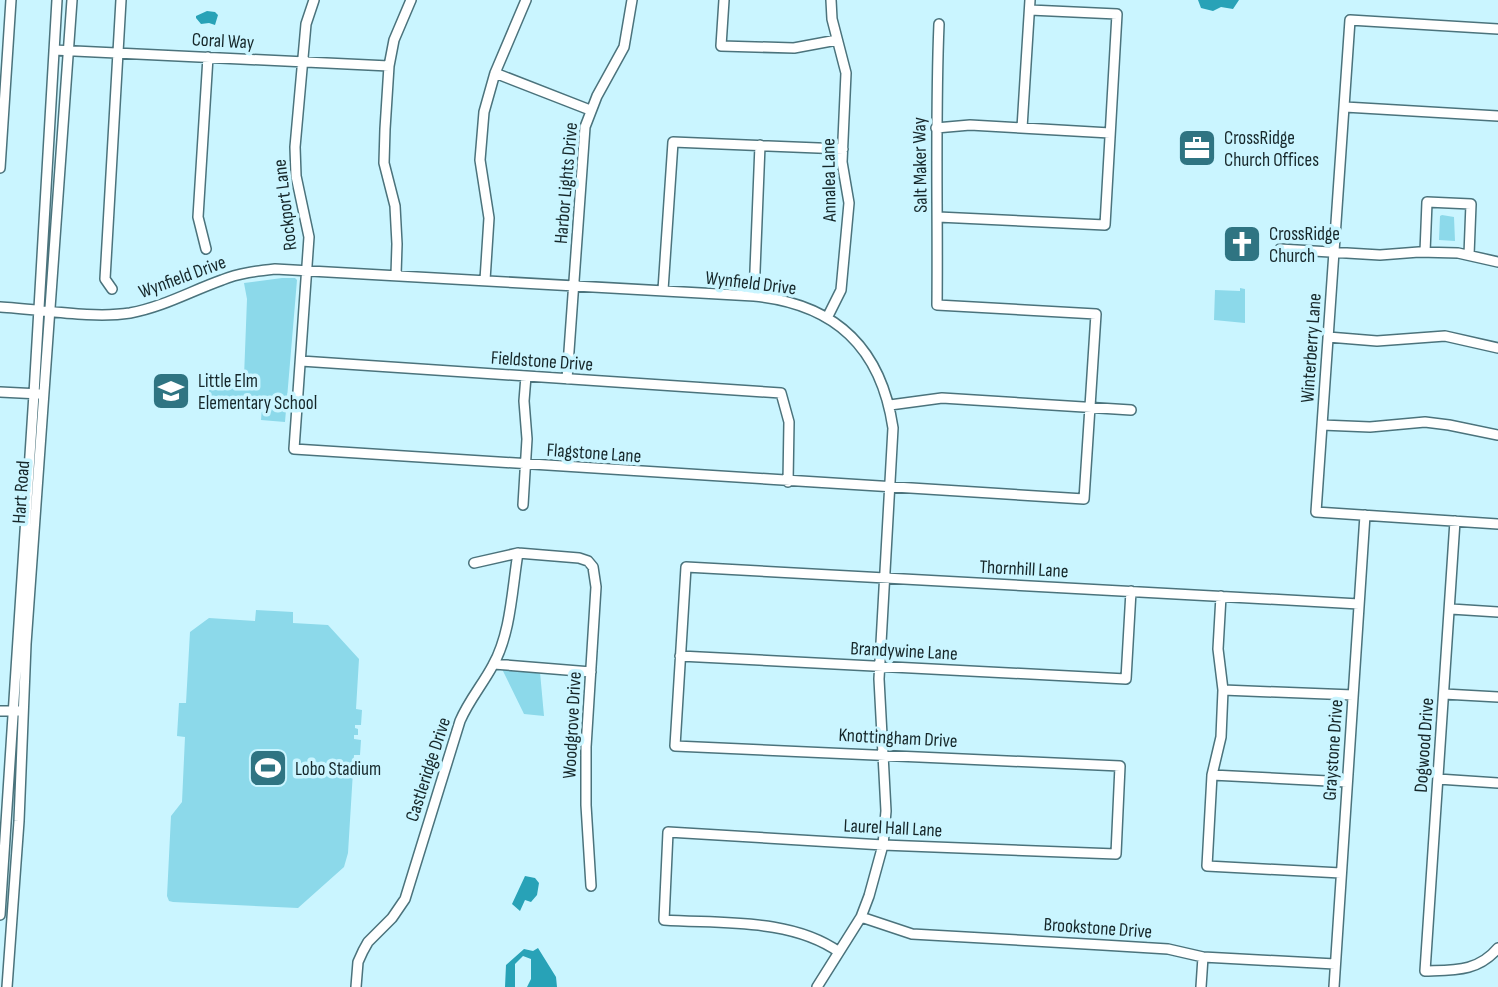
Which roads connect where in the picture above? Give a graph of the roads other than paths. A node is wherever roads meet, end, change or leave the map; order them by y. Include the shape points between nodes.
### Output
1 (11, 0) edge
2 (57, 0) edge
3 (72, 0) edge
4 (121, 0) edge
5 (314, 0) edge
6 (411, 0) edge
7 (526, 0) edge
8 (632, 0) edge
9 (724, 0) edge
10 (831, 0) edge
11 (1030, 5) edge
12 (939, 24) dead end
13 (1498, 29) edge
14 (837, 40) junction
15 (54, 50) junction
16 (70, 50) junction
17 (119, 53) junction
18 (208, 57) junction
19 (4, 58) edge
20 (302, 62) junction
21 (389, 66) junction
22 (495, 73) junction
23 (1345, 107) junction
24 (590, 110) junction
25 (1498, 116) edge
26 (936, 128) junction
27 (1023, 128) junction
28 (1110, 133) junction
29 (1, 142) edge
30 (760, 145) junction
31 (843, 149) junction
32 (0, 168) edge
33 (938, 217) junction
34 (206, 249) dead end
35 (1280, 249) dead end
36 (1334, 252) junction
37 (1425, 252) junction
38 (1469, 255) junction
39 (1498, 262) edge
40 (308, 269) junction
41 (396, 275) junction
42 (485, 280) junction
43 (573, 285) junction
44 (112, 289) dead end
45 (663, 290) junction
46 (754, 296) junction
47 (0, 307) edge
48 (39, 309) junction
49 (51, 310) junction
50 (828, 316) junction
51 (1328, 337) junction
52 (1498, 348) edge
53 (301, 361) junction
54 (526, 376) junction
55 (567, 379) junction
56 (0, 392) edge
57 (40, 394) junction
58 (890, 405) junction
59 (1090, 407) junction
60 (1131, 410) dead end
61 (1322, 425) junction
62 (1498, 436) edge
63 (294, 449) joint
64 (526, 465) junction
65 (788, 482) junction
66 (891, 489) junction
67 (523, 505) dead end
68 (1365, 515) junction
69 (1455, 521) junction
70 (1498, 524) edge
71 (29, 550) junction
72 (519, 553) junction
73 (474, 563) dead end
74 (885, 578) junction
75 (1131, 592) junction
76 (1221, 596) junction
77 (1359, 604) junction
78 (1451, 608) junction
79 (1498, 612) edge
80 (680, 656) junction
81 (494, 664) junction
82 (880, 666) junction
83 (591, 672) junction
84 (1223, 690) junction
85 (1444, 694) junction
86 (1353, 695) junction
87 (1498, 697) edge
88 (0, 711) edge
89 (13, 711) junction
90 (24, 711) junction
91 (0, 721) edge
92 (12, 722) junction
93 (23, 722) junction
94 (882, 754) junction
95 (1212, 775) junction
96 (1438, 779) junction
97 (1347, 782) junction
98 (1498, 783) edge
99 (883, 845) junction
100 (1116, 854) joint
101 (1341, 873) junction
102 (591, 886) dead end
103 (0, 905) edge
104 (13, 905) junction
105 (0, 915) edge
106 (861, 917) junction
107 (1498, 948) edge
108 (839, 952) junction
109 (1203, 957) junction
110 (1335, 964) junction
111 (0, 986) edge
112 (7, 987) edge
113 (356, 987) edge
114 (817, 987) edge
115 (1202, 987) edge
116 (1334, 987) edge

1 - 19 street
2 - 15 street, Hart Road
3 - 16 street, Hart Road
4 - 17 street
5 - 20 street, Rockport Lane
6 - 21 street
7 - 22 street
8 - 24 street, Harbor Lights Drive via 624,47
9 - 14 street via 721,46 794,48
10 - 14 street, Annalea Lane
11 - 27 street
11 - 28 street via 1117,14
12 - 26 street, Salt Maker Way
13 - 23 street, Winterberry Lane via 1350,20
14 - 31 street, Annalea Lane via 846,73
15 - 16 street, Coral Way
15 - 48 street, Hart Road
16 - 17 street, Coral Way
16 - 49 street, Hart Road
17 - 18 street, Coral Way
17 - 44 street via 105,279
18 - 20 street, Coral Way
18 - 34 street via 198,217
19 - 29 street
20 - 21 street, Coral Way
20 - 40 street, Rockport Lane via 295,146 296,176 309,237
21 - 41 street via 384,163 395,206
22 - 24 street
22 - 42 street via 480,143 489,218
23 - 25 street
23 - 36 street, Winterberry Lane
24 - 43 street, Harbor Lights Drive
26 - 27 street
26 - 33 street, Salt Maker Way
27 - 28 street
28 - 33 street via 1105,225
29 - 32 street
30 - 31 street
30 - 45 street via 673,142
30 - 46 street
31 - 50 street, Annalea Lane via 849,203 844,264 841,290
33 - 59 street, Salt Maker Way via 937,305 1096,314
35 - 36 street
36 - 37 street via 1380,256
36 - 51 street, Winterberry Lane
37 - 38 street
37 - 38 street via 1427,202 1471,204
38 - 39 street
40 - 41 street, Wynfield Drive
40 - 49 street, Wynfield Drive via 245,273 128,313
40 - 53 street, Rockport Lane
41 - 42 street, Wynfield Drive
42 - 43 street, Wynfield Drive
43 - 45 street, Wynfield Drive
43 - 55 street, Harbor Lights Drive
45 - 46 street, Wynfield Drive
46 - 50 street, Wynfield Drive via 799,304
47 - 48 street, Wynfield Drive
48 - 49 street, Wynfield Drive
48 - 57 street, Hart Road
49 - 57 street, Hart Road
50 - 58 street, Wynfield Drive via 864,351
51 - 52 street via 1377,341 1445,335
51 - 61 street, Winterberry Lane
53 - 54 street, Fieldstone Drive
53 - 63 street, Rockport Lane
54 - 55 street, Fieldstone Drive
54 - 64 street
55 - 65 street, Fieldstone Drive via 781,393 789,422
56 - 57 street
57 - 71 street, Hart Road
58 - 59 street via 942,398
58 - 66 street, Wynfield Drive
59 - 60 street
59 - 66 street, Flagstone Lane via 1084,499
61 - 62 street via 1425,422
61 - 68 street, Winterberry Lane via 1316,512
63 - 64 street, Flagstone Lane
64 - 65 street, Flagstone Lane
64 - 67 street
65 - 66 street, Flagstone Lane
66 - 74 street, Wynfield Drive
68 - 69 street
68 - 77 street, Graystone Drive
69 - 70 street
69 - 78 street, Dogwood Drive
71 - 89 street, Hart Road
71 - 90 street, Hart Road
72 - 73 street
72 - 81 street, Castleridge Drive
72 - 83 street, Woodgrove Drive via 579,558 593,567 597,581
74 - 75 street, Thornhill Lane
74 - 80 street, Thornhill Lane via 686,567
74 - 82 street, Wynfield Drive
75 - 76 street, Thornhill Lane
75 - 82 street, Brandywine Lane via 1126,679
76 - 77 street, Thornhill Lane
76 - 84 street via 1218,649
77 - 86 street, Graystone Drive
78 - 79 street
78 - 85 street, Dogwood Drive
80 - 82 street, Brandywine Lane
80 - 94 street, Knottingham Drive via 675,746
81 - 83 street
81 - 113 street, Castleridge Drive via 460,721 405,899 368,942 358,962
82 - 94 street, Wynfield Drive
83 - 102 street, Woodgrove Drive via 586,782
84 - 86 street
84 - 95 street via 1221,737
85 - 87 street
85 - 96 street, Dogwood Drive
86 - 97 street, Graystone Drive
88 - 89 street
89 - 90 street
89 - 92 street, Hart Road
90 - 93 street, Hart Road
91 - 92 street
92 - 93 street
92 - 103 street, Hart Road
93 - 104 street, Hart Road
94 - 99 street, Wynfield Drive
94 - 100 street, Knottingham Drive via 1120,766
95 - 97 street
95 - 101 street via 1207,866
96 - 98 street
96 - 107 street, Dogwood Drive via 1425,971 1461,970 1488,960
97 - 101 street, Graystone Drive
99 - 100 street, Laurel Hall Lane
99 - 106 street, Wynfield Drive
99 - 108 street, Laurel Hall Lane via 668,832 664,920 789,929 824,941
101 - 110 street, Graystone Drive
103 - 104 street
103 - 105 street, Hart Road
104 - 112 street, Hart Road
106 - 108 street, Wynfield Drive
106 - 109 street, Brookstone Drive via 912,934 1168,949
108 - 114 street, Wynfield Drive
109 - 110 street, Brookstone Drive
109 - 115 street
110 - 116 street, Graystone Drive
111 - 112 street

